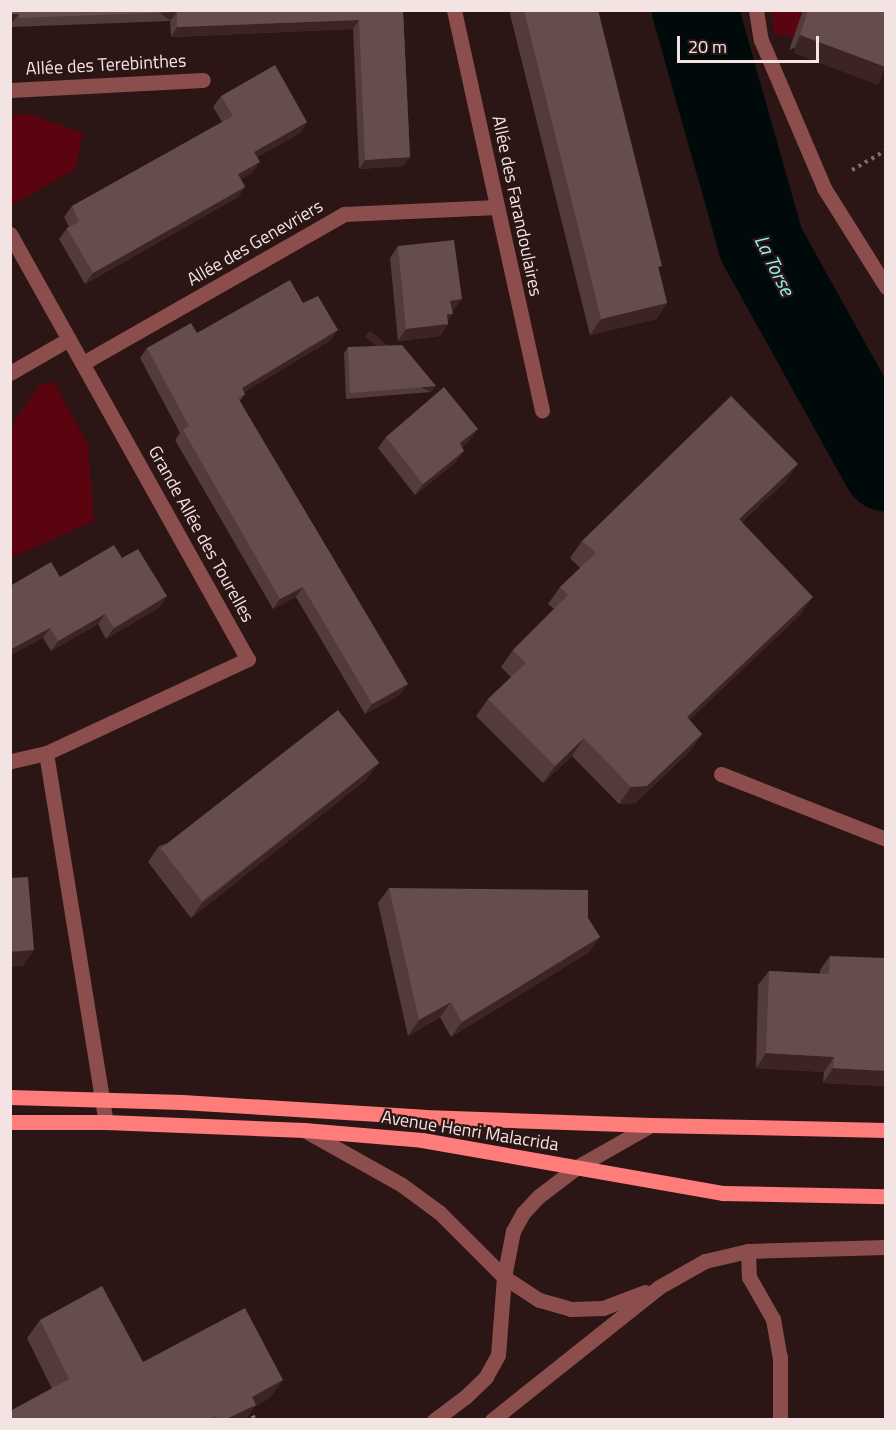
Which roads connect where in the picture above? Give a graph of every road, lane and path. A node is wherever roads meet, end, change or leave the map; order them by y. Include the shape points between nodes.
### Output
1 (454, 10) edge
2 (756, 10) edge
3 (203, 80) dead end
4 (10, 90) edge
5 (497, 207) junction
6 (10, 234) edge
7 (885, 287) edge
8 (69, 339) junction
9 (83, 363) junction
10 (10, 373) edge
11 (542, 410) dead end
12 (46, 753) junction
13 (10, 761) edge
14 (721, 774) dead end
15 (885, 839) edge
16 (10, 1097) edge
17 (103, 1099) junction
18 (10, 1122) edge
19 (106, 1122) junction
20 (651, 1125) junction
21 (304, 1130) junction
22 (885, 1130) edge
23 (577, 1167) junction
24 (885, 1196) edge
25 (885, 1247) edge
26 (748, 1251) junction
27 (504, 1276) junction
28 (659, 1287) junction
29 (249, 1409) edge
30 (255, 1419) edge
31 (434, 1419) edge
32 (492, 1419) edge
33 (780, 1419) edge

1 - 5 street, Allée des Farandoulaires
2 - 7 street via 761,40 824,188
3 - 4 street, Allée des Terebinthes
5 - 9 street, Allée des Genevriers via 344,214
5 - 11 street, Allée des Farandoulaires
6 - 8 street, Grande Allée des Tourelles
8 - 9 street, Grande Allée des Tourelles
8 - 10 street
9 - 12 street, Grande Allée des Tourelles via 248,659
12 - 13 street, Grande Allée des Tourelles
12 - 17 street
14 - 15 street
16 - 17 main road, Avenue Henri Malacrida
17 - 19 street
17 - 20 main road, Avenue Henri Malacrida
18 - 19 main road, Avenue Henri Malacrida
19 - 21 main road, Avenue Henri Malacrida
20 - 22 main road, Avenue Henri Malacrida
20 - 23 street
21 - 23 main road, Avenue Henri Malacrida via 422,1140
21 - 27 street via 402,1185 440,1214
23 - 24 main road, Avenue Henri Malacrida via 723,1193
23 - 27 street via 523,1213 513,1232
25 - 26 street
26 - 28 street via 705,1261
26 - 33 street via 749,1277 773,1319 780,1357
27 - 28 street via 539,1300 571,1310 603,1308
27 - 31 street via 498,1355 486,1377
28 - 32 street
29 - 30 path

